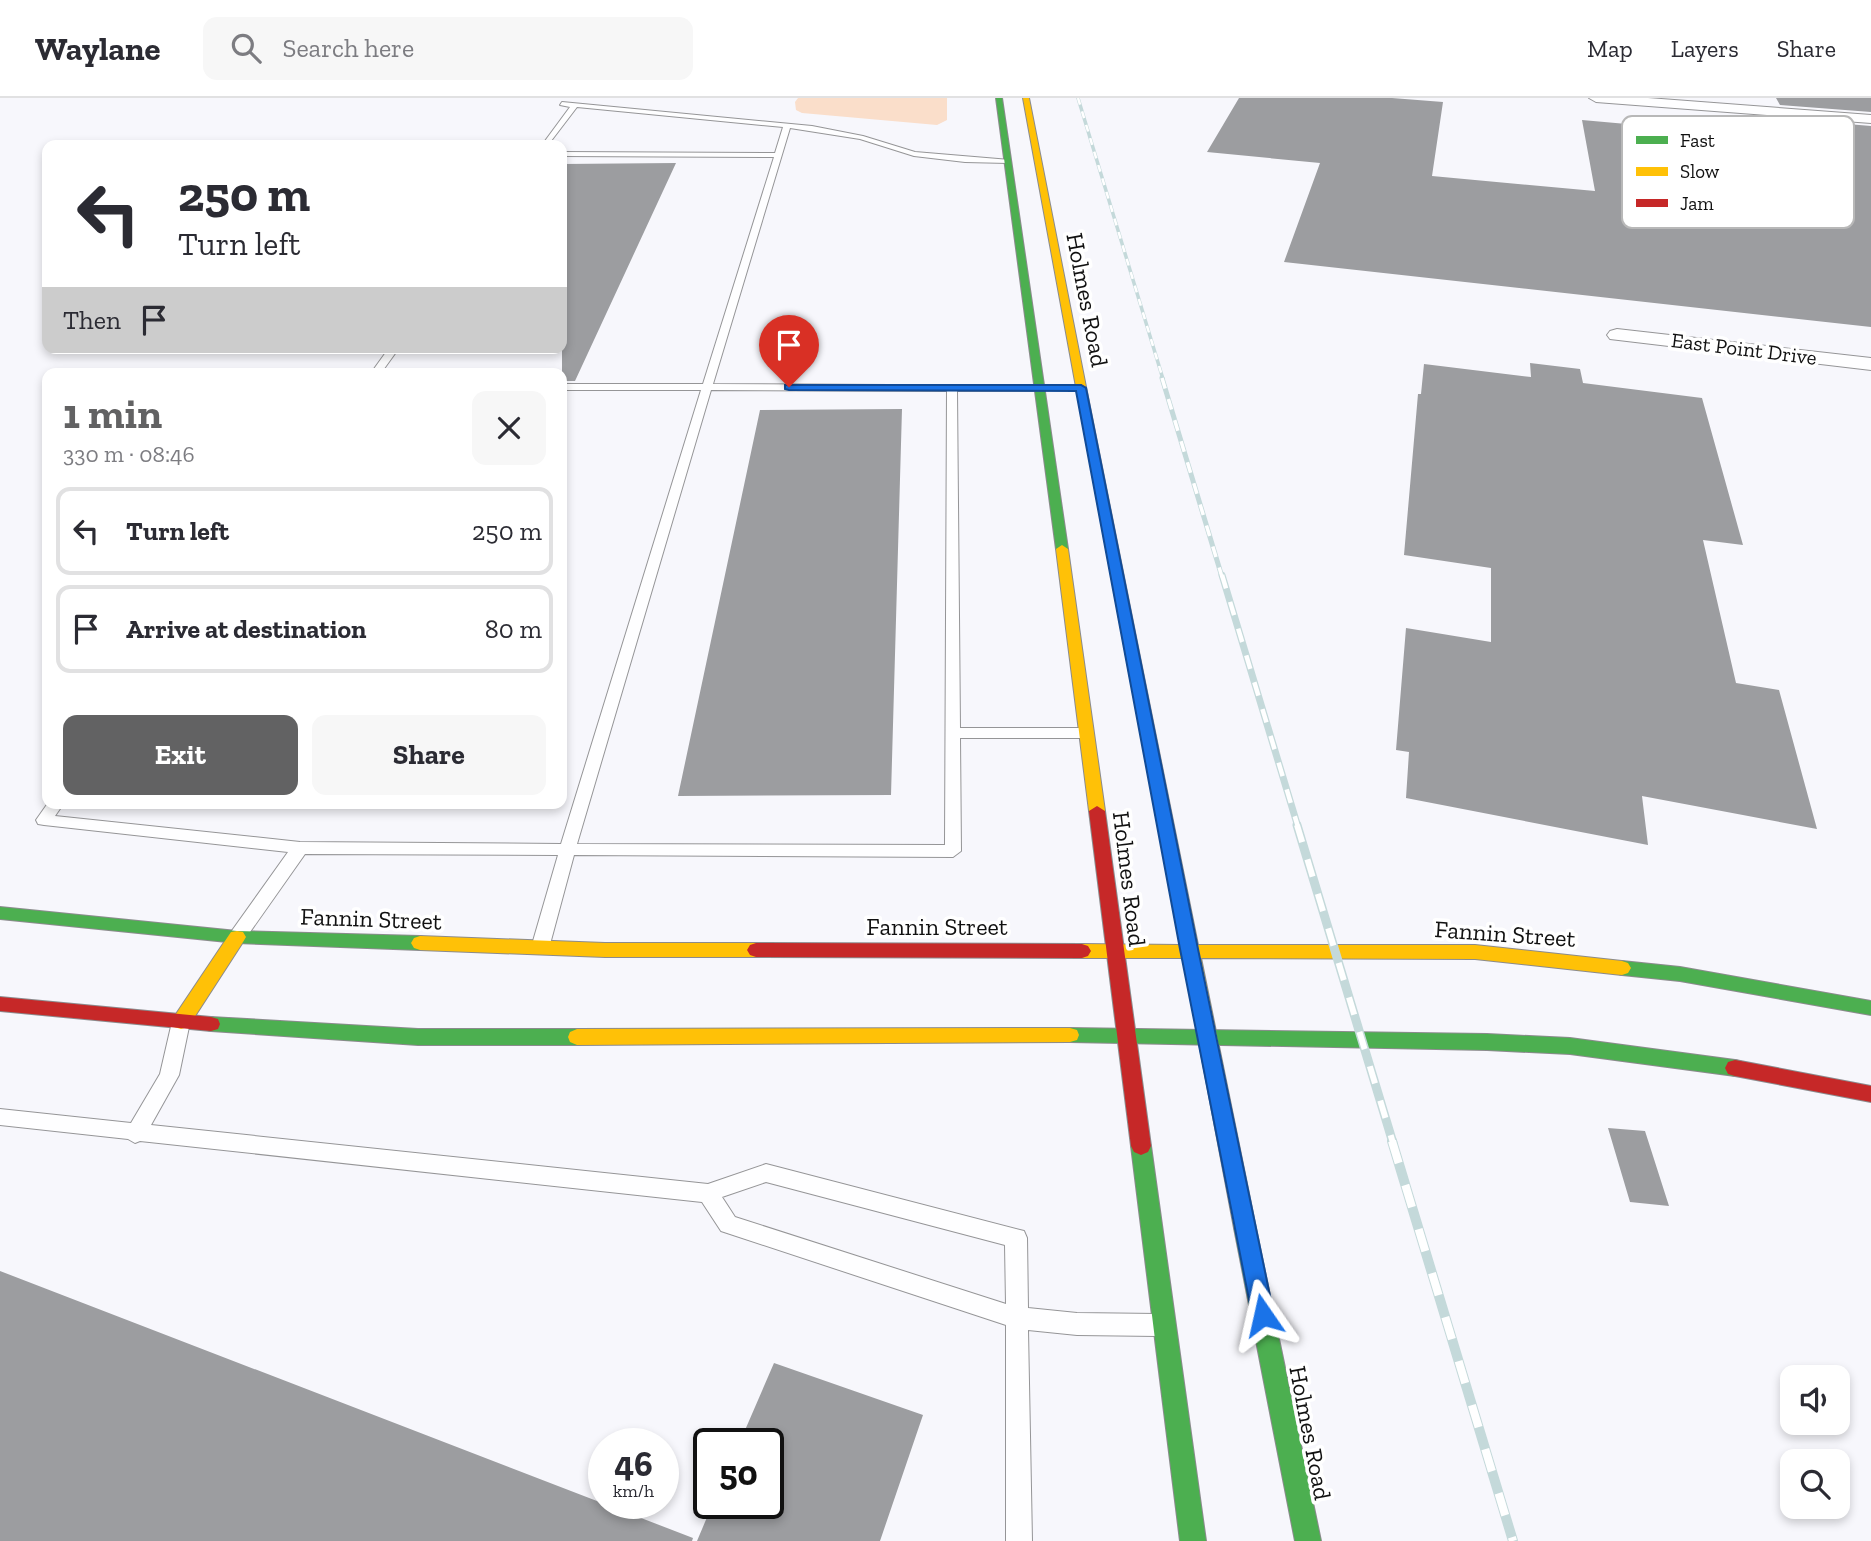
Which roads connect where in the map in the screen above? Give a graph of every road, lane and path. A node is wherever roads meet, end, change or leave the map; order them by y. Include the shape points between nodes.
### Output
1 (999, 98) edge
2 (1026, 98) edge
3 (1596, 98) edge
4 (562, 104) dead end
5 (575, 105) junction
6 (1832, 116) edge
7 (787, 125) junction
8 (549, 140) edge
9 (567, 155) edge
10 (778, 155) junction
11 (1008, 161) junction
12 (1038, 161) junction
13 (1617, 335) dead end
14 (1871, 364) edge
15 (567, 387) edge
16 (707, 387) junction
17 (952, 387) junction
18 (1060, 388) junction
19 (952, 733) junction
20 (1087, 733) junction
21 (52, 809) edge
22 (300, 848) junction
23 (566, 850) junction
24 (0, 913) edge
25 (237, 937) junction
26 (540, 948) junction
27 (1189, 949) junction
28 (1115, 950) junction
29 (0, 1004) edge
30 (1871, 1008) edge
31 (181, 1022) junction
32 (1126, 1035) junction
33 (1207, 1036) junction
34 (1871, 1094) edge
35 (0, 1117) edge
36 (135, 1134) junction
37 (708, 1193) junction
38 (1017, 1318) junction
39 (1164, 1325) junction
40 (1020, 1541) edge
41 (1193, 1541) edge
42 (1308, 1541) edge

1 - 11 main road, Holmes Road
2 - 12 main road, Holmes Road
3 - 6 street
4 - 5 lane
5 - 7 lane
5 - 8 lane
7 - 10 lane
7 - 11 lane via 835,131 927,156
9 - 10 lane
10 - 16 lane
11 - 12 main road
11 - 18 main road, Holmes Road
12 - 18 main road, Holmes Road
13 - 14 street, East Point Drive
15 - 16 lane
16 - 17 lane
16 - 23 lane
17 - 18 lane
17 - 19 lane
18 - 20 main road, Holmes Road
18 - 27 main road, Holmes Road
19 - 20 lane
19 - 23 lane via 953,851
20 - 28 main road, Holmes Road
21 - 22 lane via 44,820
22 - 23 lane
22 - 25 lane
23 - 26 lane
24 - 25 main road, Fannin Street
25 - 26 main road, Fannin Street
25 - 31 main road
26 - 28 main road, Fannin Street
27 - 28 main road, Fannin Street
27 - 30 main road, Fannin Street via 1475,952 1693,976
27 - 33 main road, Holmes Road
28 - 32 main road, Holmes Road
29 - 31 main road
31 - 32 main road via 418,1037
31 - 36 lane via 169,1075
32 - 33 main road
32 - 39 main road, Holmes Road
33 - 34 main road via 1416,1038 1570,1046 1733,1068
33 - 42 main road, Holmes Road
35 - 36 lane
36 - 37 lane
37 - 38 lane via 728,1224
37 - 38 lane via 766,1173 1016,1238
38 - 39 lane
38 - 40 lane
39 - 41 main road, Holmes Road

